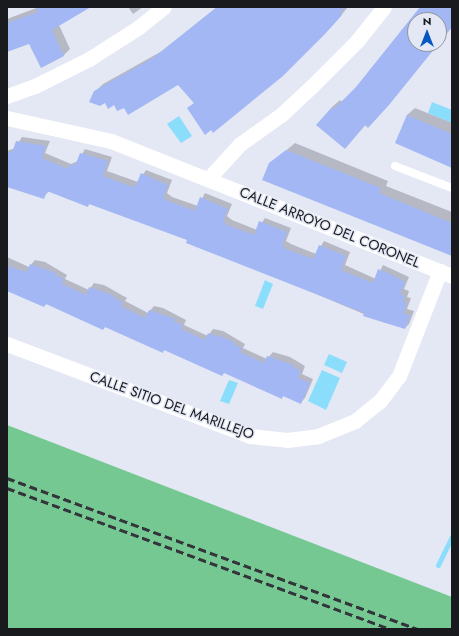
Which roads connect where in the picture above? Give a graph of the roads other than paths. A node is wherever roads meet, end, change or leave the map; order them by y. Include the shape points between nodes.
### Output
1 (164, 7) edge
2 (384, 7) edge
3 (7, 96) edge
4 (7, 118) edge
5 (395, 166) dead end
6 (209, 178) junction
7 (452, 188) edge
8 (446, 274) edge
9 (7, 344) edge

1 - 3 street via 139,27 89,59 35,86
2 - 6 street via 312,86 282,114 240,144
4 - 6 street, CALLE ARROYO DEL CORONEL via 111,141
5 - 7 lane
6 - 8 street, CALLE ARROYO DEL CORONEL
8 - 9 street, CALLE SITIO DEL MARILLEJO via 399,376 380,401 355,421 318,436 287,440 250,436

